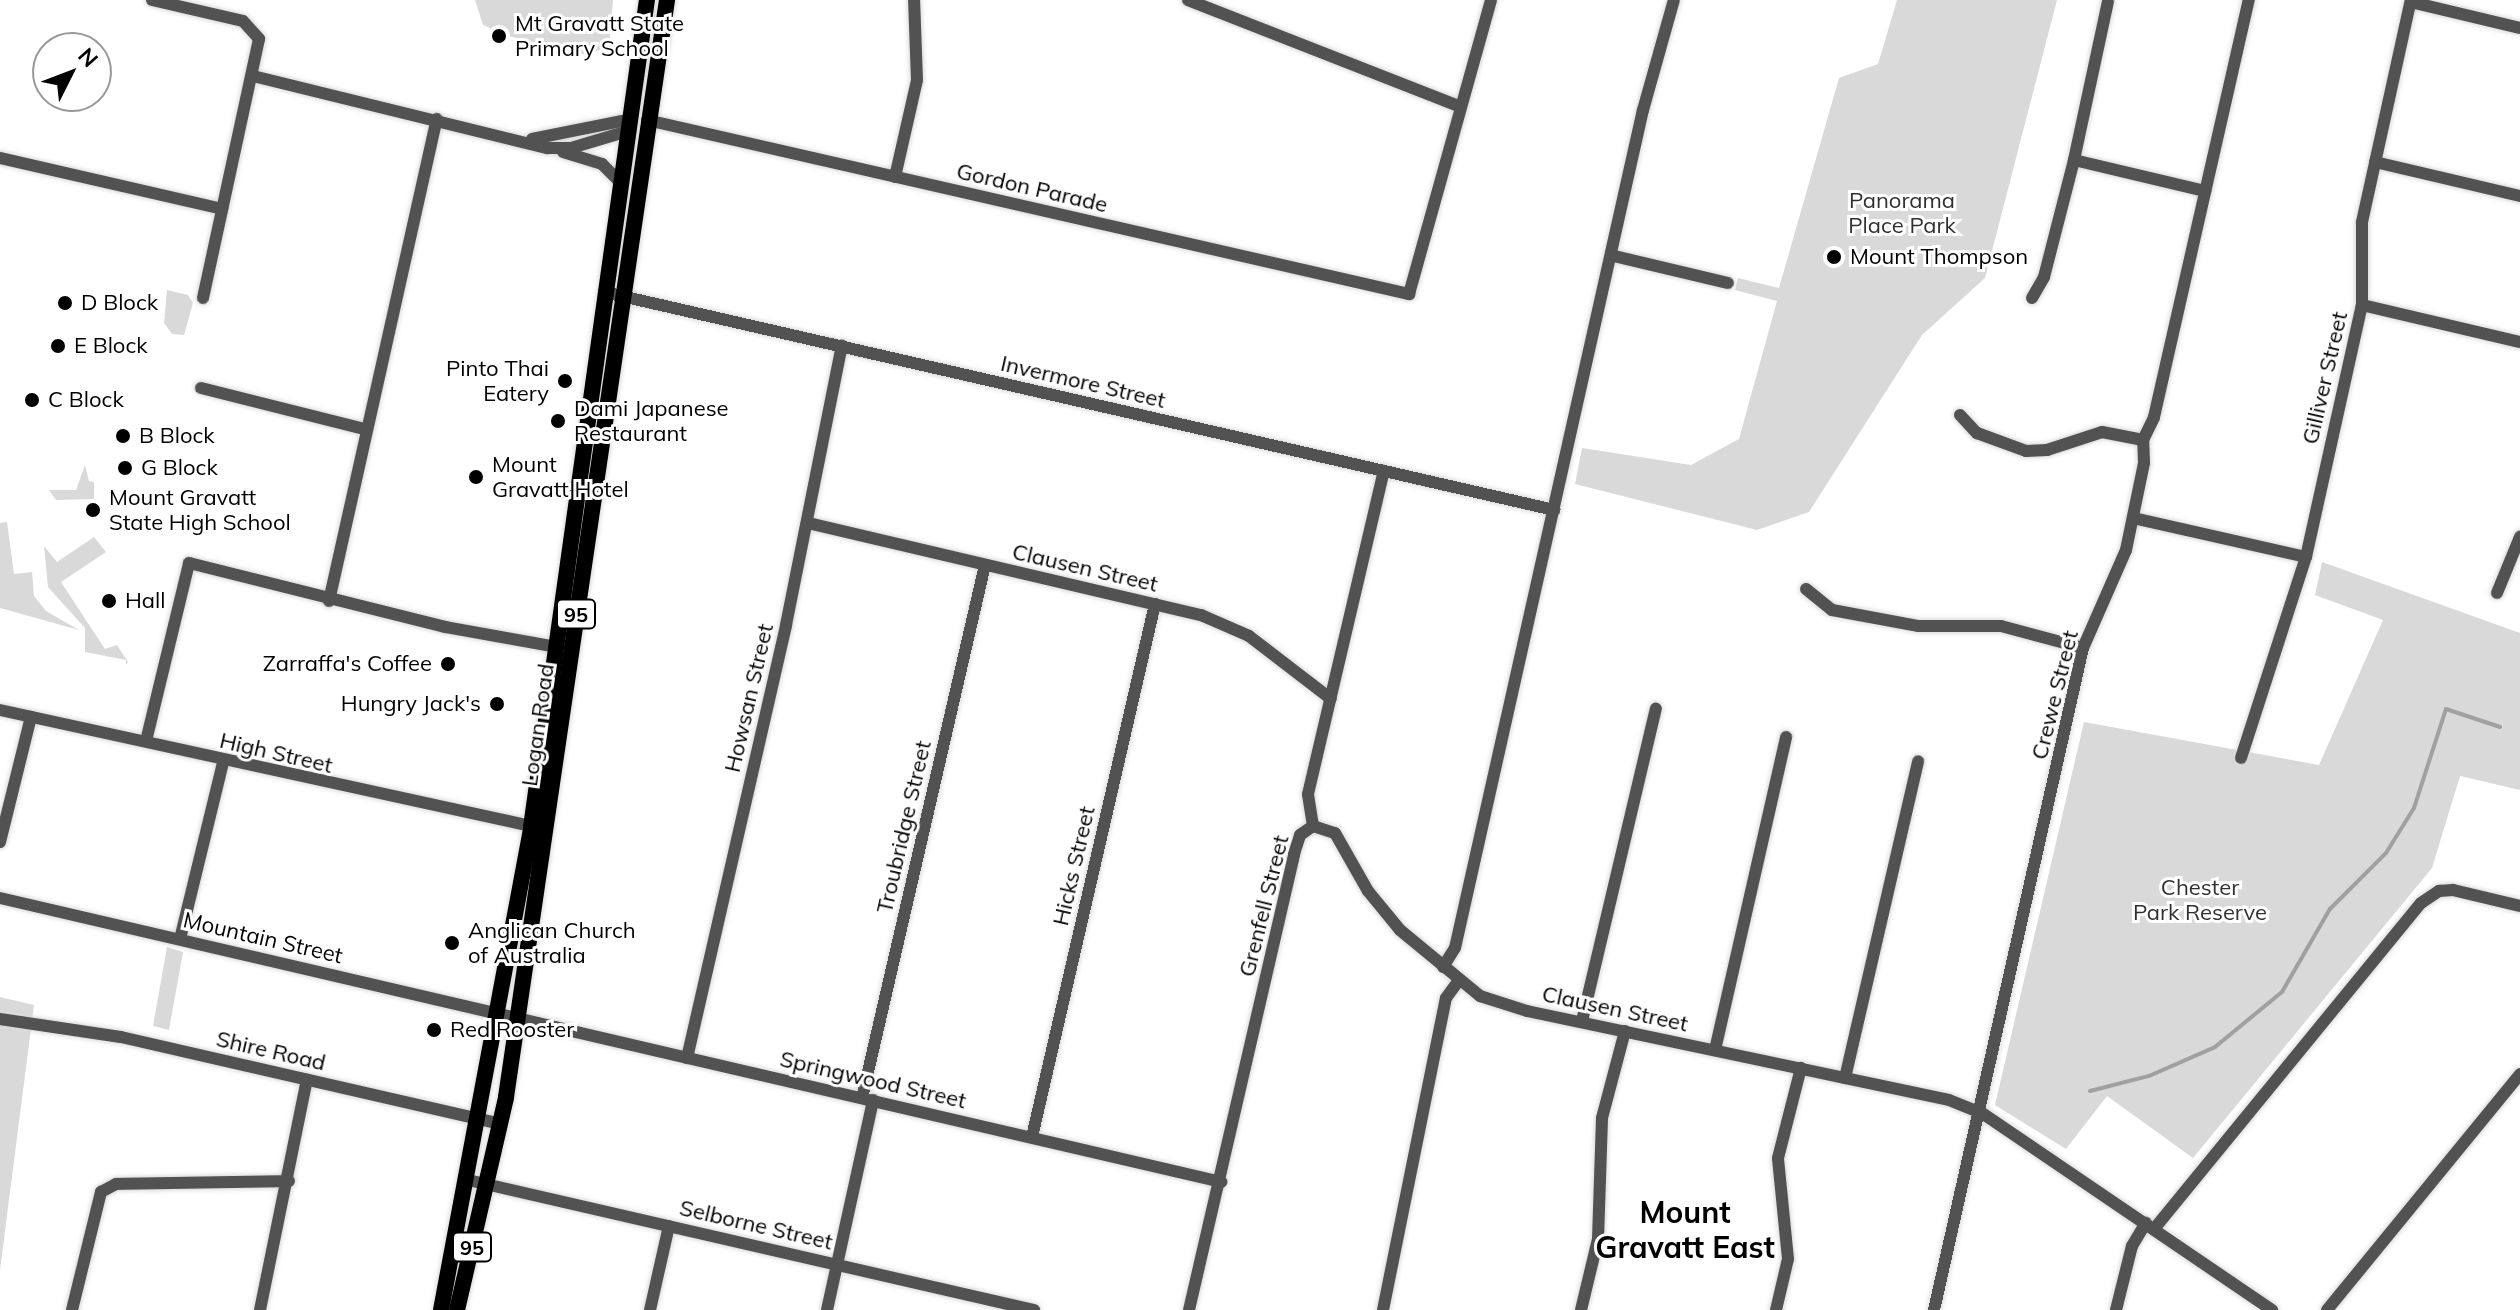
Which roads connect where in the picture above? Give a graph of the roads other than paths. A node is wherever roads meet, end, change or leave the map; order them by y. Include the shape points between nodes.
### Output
1 (647, 0) edge
2 (667, 0) edge
3 (914, 0) edge
4 (1188, 0) edge
5 (1491, 0) edge
6 (1674, 0) edge
7 (2249, 0) edge
8 (158, 1) edge
9 (2411, 1) edge
10 (2108, 2) edge
11 (2520, 28) edge
12 (253, 76) junction
13 (1459, 106) junction
14 (437, 119) junction
15 (647, 120) junction
16 (626, 126) junction
17 (521, 139) junction
18 (547, 148) junction
19 (0, 158) edge
20 (2074, 160) junction
21 (2375, 162) junction
22 (895, 177) junction
23 (619, 181) junction
24 (2205, 191) junction
25 (2520, 196) edge
26 (222, 209) junction
27 (1614, 256) junction
28 (1728, 283) dead end
29 (604, 292) junction
30 (623, 297) junction
31 (203, 298) dead end
32 (2032, 298) dead end
33 (2362, 305) junction
34 (2520, 342) edge
35 (842, 346) junction
36 (201, 388) dead end
37 (1960, 415) dead end
38 (364, 429) junction
39 (2143, 440) junction
40 (1384, 471) junction
41 (1554, 510) junction
42 (2133, 518) junction
43 (808, 523) junction
44 (2520, 537) edge
45 (2306, 557) junction
46 (985, 565) junction
47 (1806, 589) dead end
48 (2497, 593) dead end
49 (329, 601) junction
50 (1155, 604) junction
51 (557, 647) junction
52 (2083, 648) junction
53 (1331, 699) junction
54 (1656, 709) dead end
55 (0, 710) edge
56 (31, 717) junction
57 (1786, 737) dead end
58 (146, 741) junction
59 (2241, 758) dead end
60 (1918, 761) dead end
61 (223, 762) junction
62 (1313, 826) junction
63 (538, 828) junction
64 (0, 842) edge
65 (0, 898) edge
66 (2520, 906) edge
67 (180, 939) junction
68 (1443, 967) junction
69 (1459, 980) junction
70 (497, 1012) junction
71 (517, 1017) junction
72 (0, 1019) edge
73 (1582, 1021) junction
74 (1625, 1031) junction
75 (1715, 1050) junction
76 (687, 1058) junction
77 (1801, 1068) junction
78 (2520, 1074) edge
79 (1845, 1078) junction
80 (307, 1080) junction
81 (867, 1099) junction
82 (1982, 1113) junction
83 (480, 1119) junction
84 (501, 1124) junction
85 (1032, 1137) junction
86 (468, 1180) junction
87 (289, 1181) junction
88 (1221, 1182) junction
89 (487, 1184) junction
90 (669, 1226) junction
91 (2150, 1226) junction
92 (836, 1264) junction
93 (1003, 1306) edge
94 (72, 1310) edge
95 (260, 1310) edge
96 (441, 1310) edge
97 (457, 1310) edge
98 (650, 1310) edge
99 (827, 1310) edge
100 (1034, 1310) edge
101 (1189, 1310) edge
102 (1383, 1310) edge
103 (1581, 1310) edge
104 (1776, 1310) edge
105 (1934, 1310) edge
106 (2116, 1310) edge
107 (2272, 1310) edge
108 (2327, 1310) edge

1 - 16 main road, Logan Road / 95
2 - 15 main road, Logan Road / 95
3 - 22 street via 917,80
4 - 13 street
5 - 13 street
6 - 27 street via 1643,110
7 - 24 street, Crewe Street
8 - 12 street via 240,20 256,31 260,47
9 - 11 street
9 - 21 street, Gilliver Street
10 - 20 street
12 - 14 street
12 - 26 street
13 - 22 street, Gordon Parade via 1409,294
14 - 17 street
14 - 38 street
15 - 16 main road
15 - 22 street, Gordon Parade
15 - 30 main road, Logan Road / 95
16 - 17 street
16 - 18 street via 571,148
16 - 23 main road, Logan Road / 95
17 - 18 street
18 - 23 street via 596,161
19 - 26 street
20 - 24 street
20 - 32 street via 2044,277
21 - 25 street
21 - 33 street, Gilliver Street via 2362,222
23 - 29 main road, Logan Road / 95
24 - 39 street, Crewe Street via 2154,417
26 - 31 street
27 - 28 street
27 - 41 street
29 - 30 street, Invermore Street
29 - 51 main road, Logan Road / 95
30 - 35 street, Invermore Street
30 - 63 main road, Logan Road / 95
33 - 34 street
33 - 45 street, Gilliver Street
35 - 40 street, Invermore Street
35 - 43 street, Howsan Street
36 - 38 street
37 - 39 street via 1977,433 2026,451 2047,450 2102,432
38 - 49 street
39 - 42 street, Crewe Street
40 - 41 street, Invermore Street
40 - 53 street, Grenfell Street
41 - 68 street via 1455,948
42 - 45 street
42 - 52 street, Crewe Street via 2126,550
43 - 46 street, Clausen Street
43 - 76 street, Howsan Street
44 - 48 street
45 - 59 street, Gilliver Street
46 - 50 street, Clausen Street
46 - 81 street, Troubridge Street
47 - 52 street via 1832,610 1918,626 2001,626
49 - 51 street
49 - 58 street via 189,563
50 - 53 street, Clausen Street via 1201,615 1249,636
50 - 85 street, Hicks Street
51 - 63 main road, Logan Road / 95
52 - 82 street, Crewe Street
53 - 62 street, Grenfell Street via 1308,794
54 - 73 street
55 - 56 street, High Street
56 - 58 street, High Street
56 - 64 street
57 - 75 street
58 - 61 street, High Street
60 - 79 street
61 - 63 street, High Street
61 - 67 street
62 - 68 street, Clausen Street via 1335,833 1383,910
62 - 88 street, Grenfell Street via 1300,835 1294,854
63 - 70 main road, Logan Road / 95
63 - 71 main road, Logan Road / 95
65 - 67 street, Mountain Street
66 - 91 street via 2453,890 2439,891 2421,903
67 - 70 street, Mountain Street
68 - 69 street, Clausen Street
69 - 73 street, Clausen Street via 1493,1002
69 - 102 street via 1446,998
70 - 71 street, Mountain Street
70 - 83 main road, Logan Road / 95
71 - 76 street, Springwood Street
71 - 84 main road, Logan Road / 95
72 - 80 street, Shire Road
73 - 74 street, Clausen Street
74 - 75 street, Clausen Street
74 - 103 street via 1602,1118 1598,1239
75 - 77 street, Clausen Street
76 - 81 street, Springwood Street
77 - 79 street, Clausen Street
77 - 104 street via 1778,1158 1788,1259
78 - 108 street
79 - 82 street, Clausen Street via 1949,1100
80 - 83 street, Shire Road
80 - 87 street
81 - 85 street, Springwood Street
81 - 92 street, Troubridge Street
82 - 91 street, Clausen Street
82 - 105 street, Crewe Street
83 - 84 street, Shire Road
83 - 86 main road, Logan Road / 95
84 - 89 main road, Logan Road / 95
85 - 88 street, Springwood Street
86 - 89 street, Selborne Street
86 - 96 main road, Logan Road / 95
87 - 94 street via 116,1184 101,1192
87 - 95 street
88 - 101 street, Grenfell Street
89 - 90 street, Selborne Street
89 - 97 main road, Logan Road / 95
90 - 92 street, Selborne Street
90 - 98 street
91 - 106 street via 2132,1246
91 - 107 street, Clausen Street
92 - 93 street, Selborne Street
92 - 99 street, Troubridge Street
93 - 100 street, Selborne Street

